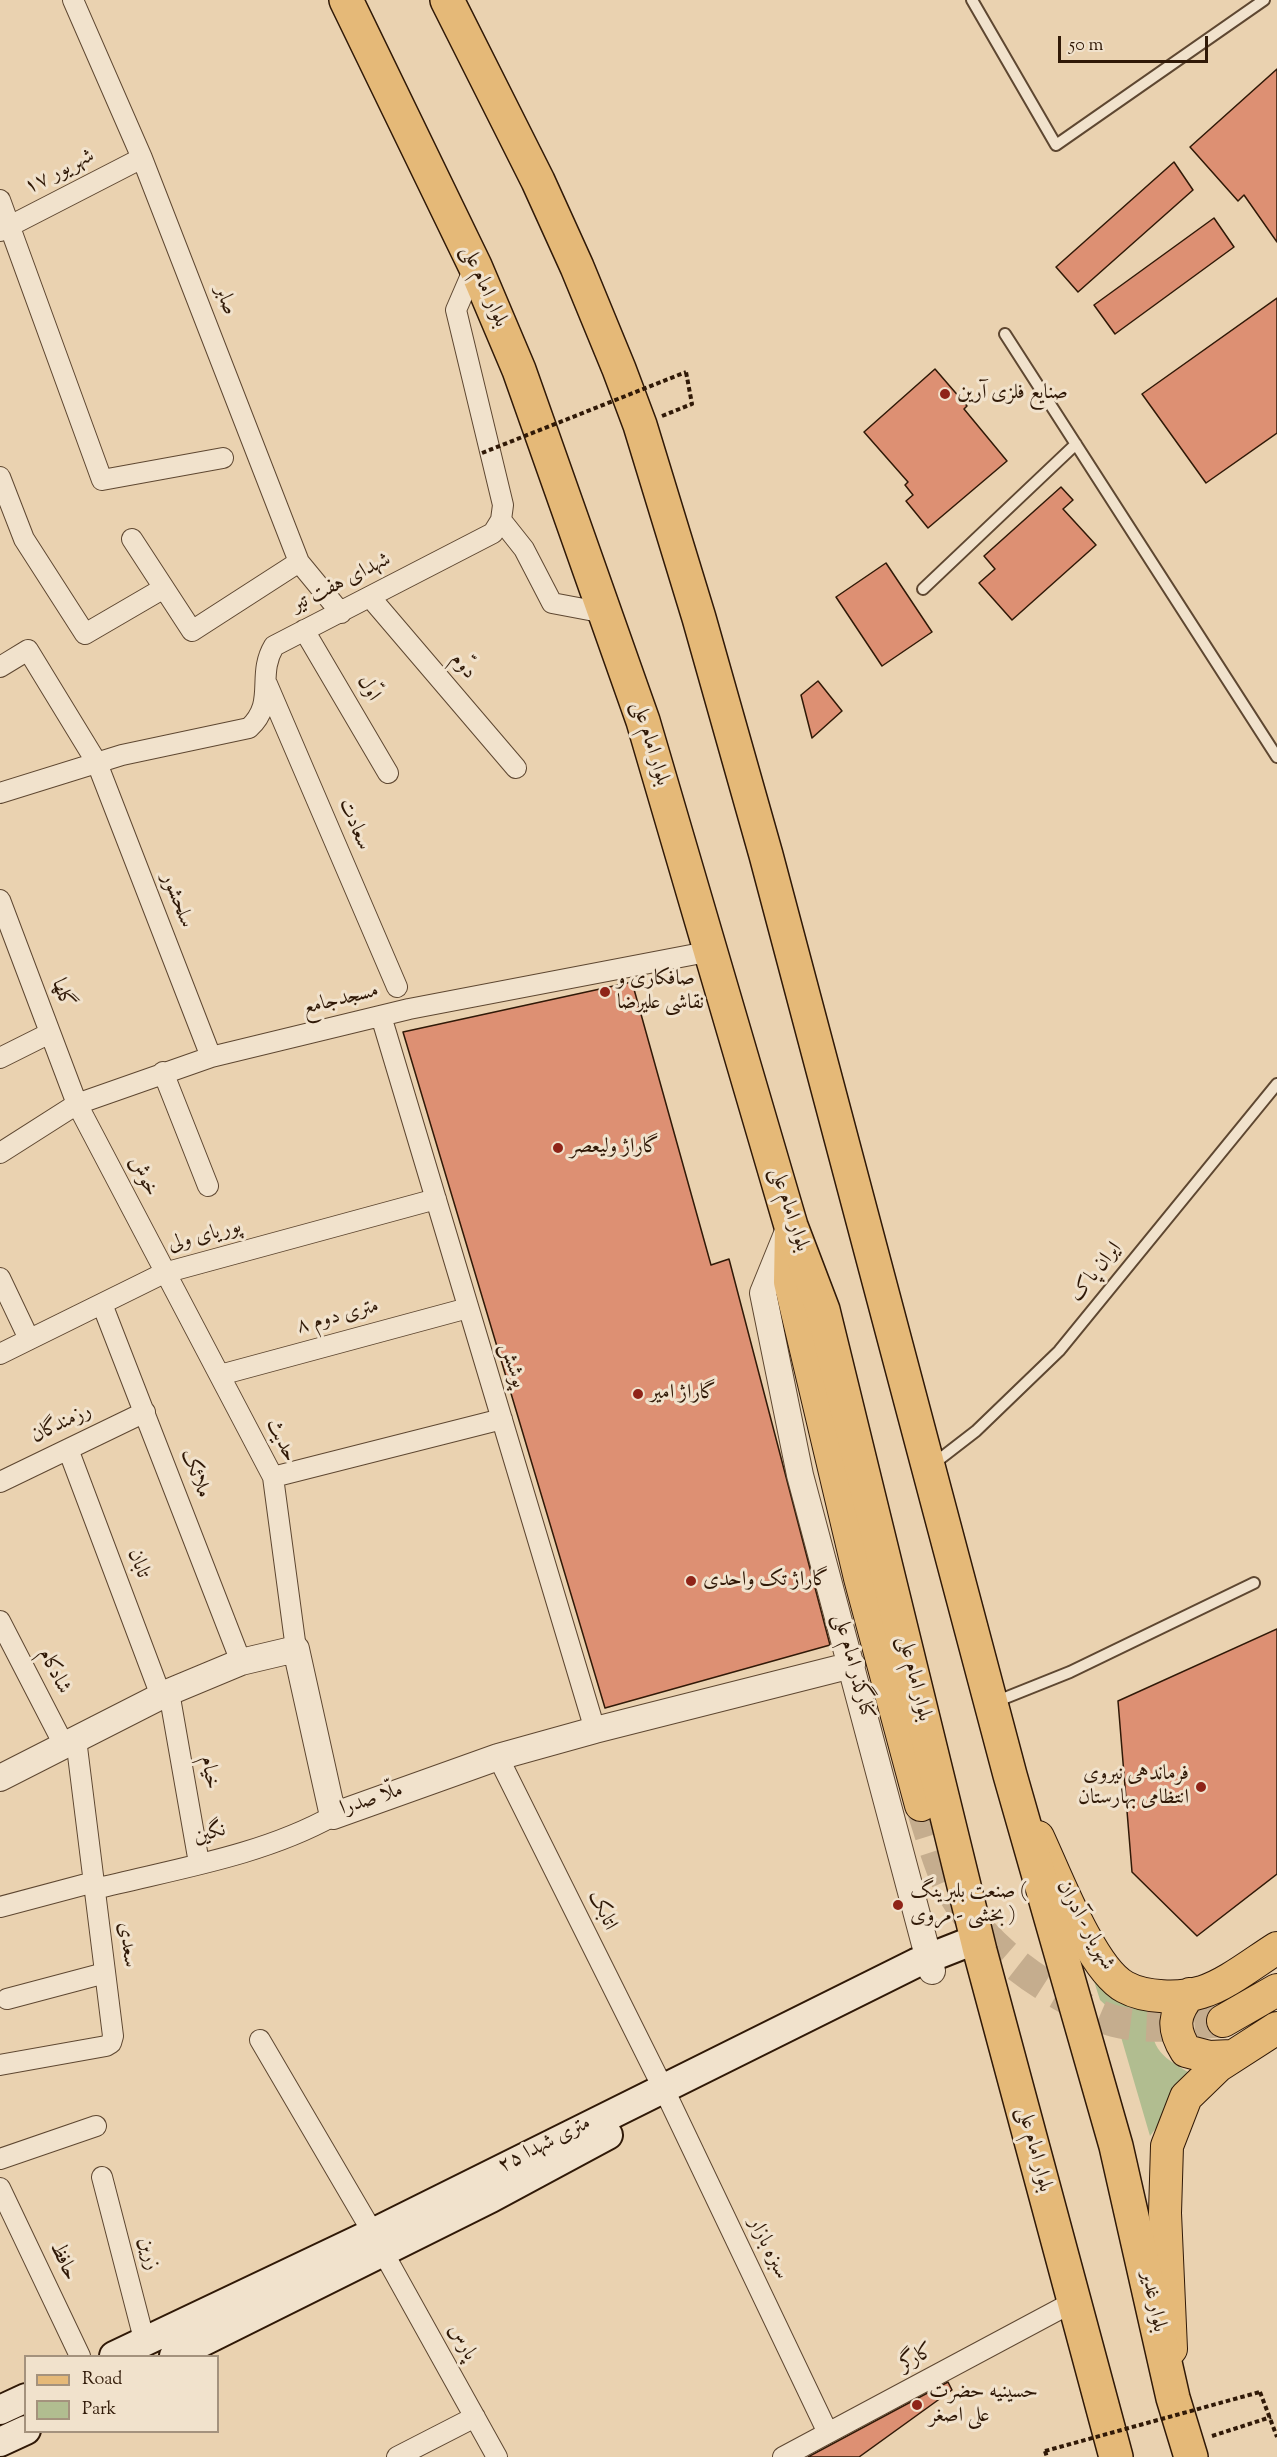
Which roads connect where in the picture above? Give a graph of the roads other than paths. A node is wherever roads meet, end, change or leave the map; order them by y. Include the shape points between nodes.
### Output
1 (73, 0) edge
2 (346, 0) edge
3 (365, 0) edge
4 (447, 0) edge
5 (972, 0) edge
6 (1264, 0) edge
7 (403, 116) junction
8 (142, 158) junction
9 (0, 200) edge
10 (6, 228) edge
11 (475, 266) junction
12 (1005, 334) dead end
13 (1076, 444) junction
14 (223, 458) dead end
15 (0, 477) edge
16 (501, 520) junction
17 (132, 539) dead end
18 (299, 562) junction
19 (164, 588) junction
20 (923, 589) dead end
21 (370, 597) junction
22 (341, 613) junction
23 (605, 613) junction
24 (304, 630) junction
25 (0, 667) edge
26 (266, 681) junction
27 (1277, 757) edge
28 (97, 763) junction
29 (516, 768) dead end
30 (388, 773) dead end
31 (0, 793) edge
32 (0, 900) edge
33 (712, 951) junction
34 (397, 987) dead end
35 (381, 1016) junction
36 (50, 1033) junction
37 (211, 1057) junction
38 (0, 1058) edge
39 (163, 1072) junction
40 (1277, 1084) edge
41 (77, 1104) junction
42 (0, 1153) edge
43 (208, 1186) dead end
44 (436, 1199) junction
45 (791, 1226) junction
46 (165, 1273) junction
47 (0, 1278) edge
48 (102, 1304) junction
49 (468, 1308) junction
50 (29, 1339) junction
51 (0, 1354) edge
52 (220, 1376) junction
53 (145, 1412) junction
54 (501, 1419) junction
55 (68, 1449) junction
56 (927, 1468) junction
57 (273, 1477) junction
58 (0, 1482) edge
59 (1254, 1583) dead end
60 (0, 1621) edge
61 (296, 1649) junction
62 (241, 1662) junction
63 (852, 1665) junction
64 (165, 1694) junction
65 (992, 1704) junction
66 (595, 1730) junction
67 (70, 1742) junction
68 (498, 1757) junction
69 (1010, 1775) junction
70 (0, 1778) edge
71 (921, 1806) tunnel mouth
72 (333, 1816) junction
73 (199, 1863) junction
74 (94, 1885) junction
75 (0, 1907) edge
76 (978, 1945) junction
77 (1277, 1948) edge
78 (930, 1964) junction
79 (105, 1973) junction
80 (1277, 1990) edge
81 (1190, 1994) junction
82 (7, 1999) dead end
83 (1223, 2021) tunnel mouth
84 (1277, 2028) edge
85 (260, 2040) dead end
86 (1232, 2056) junction
87 (0, 2065) edge
88 (666, 2095) junction
89 (96, 2126) dead end
90 (0, 2159) edge
91 (102, 2177) dead end
92 (0, 2187) edge
93 (378, 2242) junction
94 (1073, 2302) junction
95 (146, 2350) edge
96 (80, 2355) edge
97 (119, 2355) edge
98 (176, 2355) edge
99 (1173, 2398) junction
100 (24, 2399) edge
101 (0, 2410) edge
102 (475, 2417) junction
103 (24, 2431) edge
104 (828, 2433) junction
105 (0, 2442) edge
106 (1189, 2450) edge
107 (397, 2457) edge
108 (497, 2457) edge
109 (783, 2457) edge
110 (1116, 2457) edge

1 - 8 street, صابر
2 - 7 highway, بلوار امام علی
3 - 7 highway
4 - 56 highway via 572,256 640,425 729,720
5 - 6 lane via 1056,145
7 - 11 highway, بلوار امام علی
8 - 10 street, ۱۷ شهریور
8 - 18 street, صابر
9 - 10 street
10 - 14 street via 102,480
11 - 16 street via 456,310 503,505
11 - 23 highway, بلوار امام علی via 519,370
12 - 13 lane
13 - 20 lane
13 - 27 lane
15 - 19 street via 24,539 85,634
16 - 21 street, شهدای هفت تیر via 493,533
16 - 23 street via 524,549 552,603
17 - 19 street
18 - 19 street via 192,631
18 - 22 street, صابر
21 - 22 street, شهدای هفت تیر
21 - 29 street, دوّم
22 - 24 street, شهدای هفت تیر
23 - 33 highway, بلوار امام علی via 643,721
24 - 26 street, شهدای هفت تیر via 274,646 266,659
24 - 30 street, اوّل
25 - 28 street, سلحشور via 28,650
26 - 28 street, شهدای هفت تیر via 261,717 249,728
26 - 34 street, سعادت
28 - 31 street, شهدای هفت تیر
28 - 37 street, سلحشور
32 - 36 street, گلها
33 - 35 street, مسجدجامع
33 - 45 highway, بلوار امام علی
35 - 37 street, مسجدجامع
35 - 44 street, پوشش
36 - 38 street
36 - 41 street, گلها
37 - 39 street, مسجدجامع
39 - 41 street, مسجدجامع
39 - 43 street
40 - 56 lane, ایران پاک via 1059,1350 983,1425
41 - 42 street, مسجدجامع
41 - 46 street, خوش
44 - 46 street, پوریای ولی
44 - 49 street, پوشش
45 - 63 street, کنارگذر امام علی via 763,1293 800,1476
45 - 71 main road via 790,1282 860,1578
45 - 76 highway, بلوار امام علی via 823,1310
46 - 48 street, پوریای ولی
46 - 52 street, حدیث
47 - 50 street
48 - 50 street, پوریای ولی
48 - 53 street, ملائک
49 - 52 street, ۸ متری دوم
49 - 54 street, پوشش
50 - 51 street, پوریای ولی
52 - 57 street, حدیث
53 - 55 street, رزمندگان
53 - 62 street, ملائک
54 - 57 street
54 - 66 street, پوشش
55 - 58 street, رزمندگان
55 - 64 street, تابان
56 - 65 highway
57 - 61 street, حدیث
59 - 65 lane via 1070,1672
60 - 67 street, شادکام
61 - 62 street
61 - 72 street, ملّا صدرا
62 - 64 street
63 - 66 street, ملّا صدرا
63 - 78 street, کنارگذر امام علی
64 - 67 street
64 - 73 street, خیام
65 - 69 highway
66 - 68 street, ملّا صدرا
67 - 70 street
67 - 74 street, سعدی
68 - 72 street, ملّا صدرا
68 - 88 street, اتابک
69 - 81 main road, شهریار - آدران via 1066,1897 1098,1959 1112,1977 1125,1987 1149,1995
69 - 99 highway, بلوار غدیر via 1116,2146
72 - 73 street, نگین via 310,1829
73 - 74 street, نگین
74 - 75 street, نگین
74 - 79 street, سعدی
76 - 78 main road, ۲۵ متری شهدا
76 - 94 highway, بلوار امام علی
77 - 81 main road, شهریار - آدران via 1202,1992
78 - 88 main road, ۲۵ متری شهدا
79 - 82 street
79 - 87 street, سعدی via 111,2043
80 - 83 main road
81 - 86 main road via 1175,2017 1175,2029 1186,2051 1209,2057
84 - 86 main road
85 - 93 street, پارس
86 - 99 main road via 1186,2097 1167,2146 1165,2213
88 - 93 main road, ۲۵ متری شهدا via 491,2198
88 - 104 street, سبزه بازار
89 - 90 street
91 - 95 street, زرین
92 - 96 street, حافظ
93 - 95 main road, ۲۵ متری شهدا
93 - 98 main road, ۲۵ متری شهدا
93 - 102 street, پارس
94 - 104 street, کارگر
94 - 110 highway, بلوار امام علی
95 - 97 main road, ۲۵ متری شهدا
99 - 106 highway, بلوار غدیر
100 - 101 main road
102 - 107 street
102 - 108 street, پارس
103 - 105 main road
104 - 109 street, کارگر

